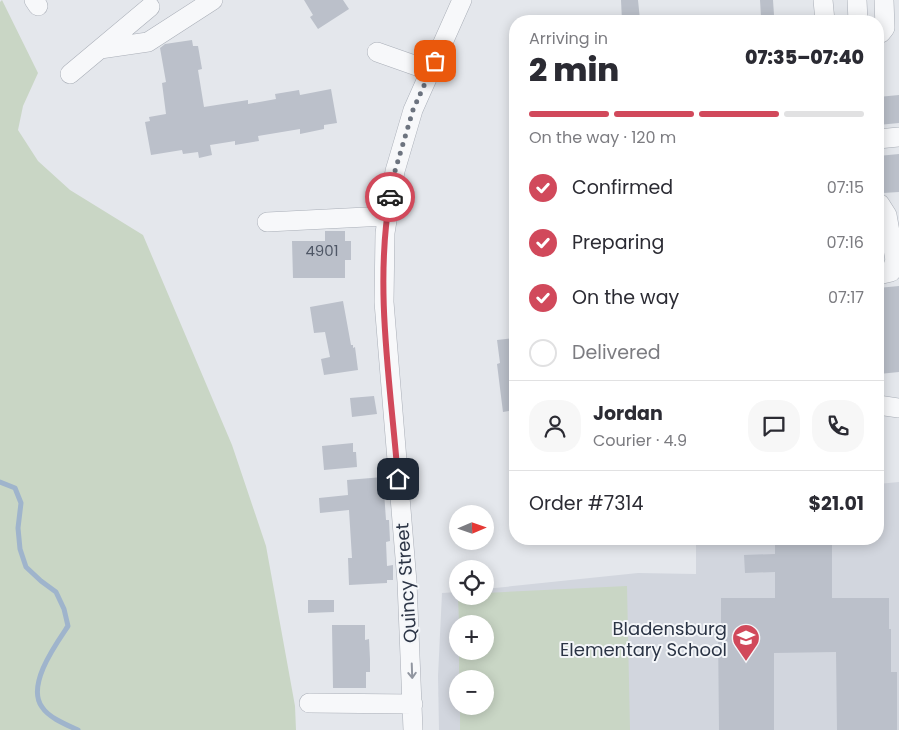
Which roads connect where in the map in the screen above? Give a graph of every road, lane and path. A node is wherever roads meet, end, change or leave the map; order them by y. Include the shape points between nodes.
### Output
1 (213, 0) edge
2 (462, 0) edge
3 (823, 0) edge
4 (857, 0) edge
5 (884, 0) edge
6 (150, 7) dead end
7 (824, 15) edge
8 (858, 15) edge
9 (884, 29) edge
10 (100, 49) junction
11 (377, 52) dead end
12 (430, 71) junction
13 (70, 74) dead end
14 (899, 137) edge
15 (884, 139) edge
16 (884, 210) edge
17 (386, 216) junction
18 (267, 222) dead end
19 (884, 274) edge
20 (884, 406) edge
21 (899, 408) edge
22 (309, 702) dead end
23 (413, 704) junction
24 (413, 730) edge

1 - 10 street via 148,42
2 - 12 street, Quincy Street
3 - 7 street
4 - 8 street
5 - 9 street
6 - 10 street
10 - 13 street
11 - 12 street
12 - 17 street, Quincy Street via 411,117
14 - 15 street
16 - 19 street via 896,260 891,272
17 - 18 street
17 -> 23 street, Quincy Street via 384,302 408,590
20 - 21 street
22 - 23 street
23 - 24 street, Quincy Street

